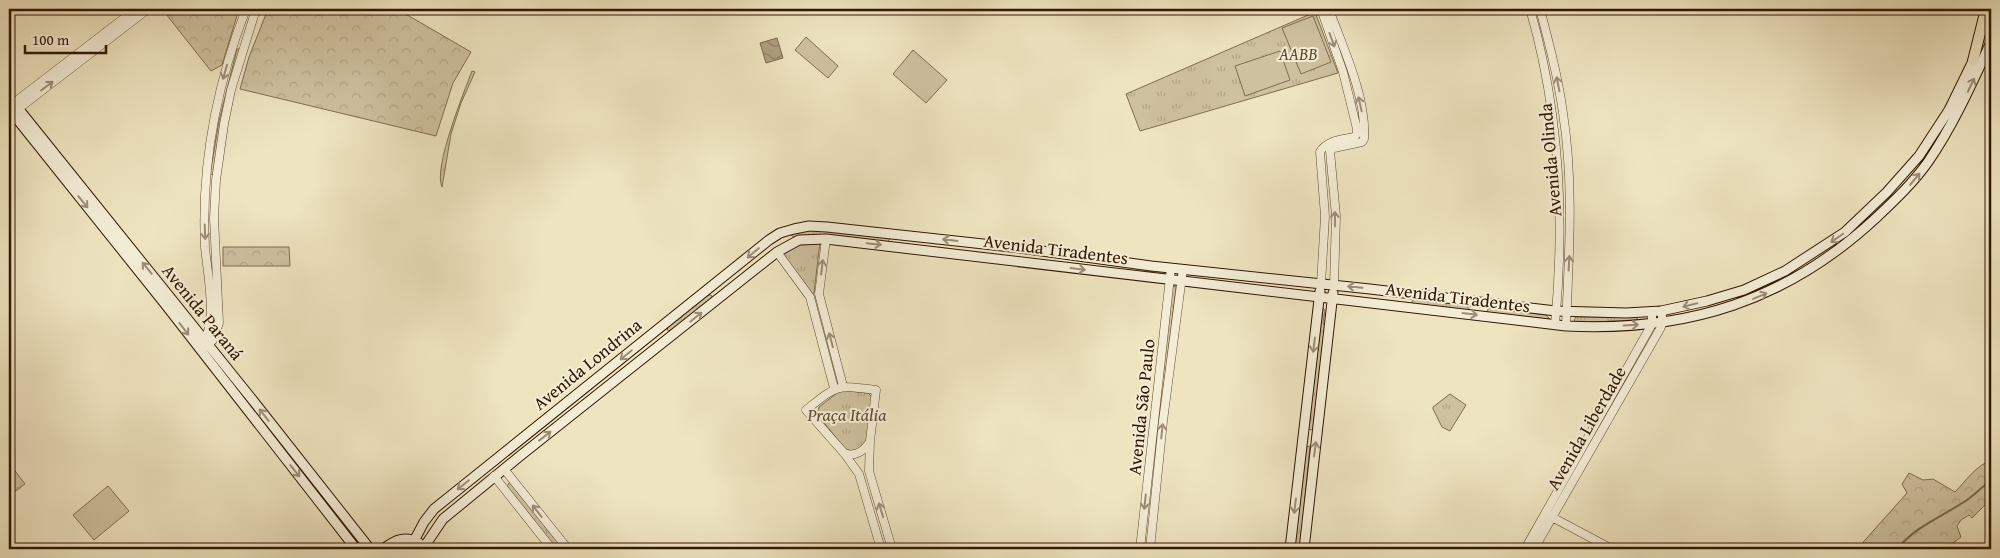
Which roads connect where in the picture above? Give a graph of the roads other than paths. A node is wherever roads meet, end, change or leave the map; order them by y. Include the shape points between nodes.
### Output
1 (136, 9) edge
2 (148, 9) edge
3 (246, 9) edge
4 (256, 9) edge
5 (1321, 9) edge
6 (1329, 9) edge
7 (1530, 9) edge
8 (1540, 9) edge
9 (1986, 9) edge
10 (1991, 12) edge
11 (1991, 42) edge
12 (234, 44) junction
13 (244, 47) junction
14 (1973, 61) junction
15 (1958, 103) junction
16 (11, 108) edge
17 (1873, 206) junction
18 (1881, 214) junction
19 (794, 229) joint
20 (826, 239) junction
21 (769, 240) junction
22 (799, 240) joint
23 (1822, 248) junction
24 (777, 252) junction
25 (1828, 257) junction
26 (739, 265) junction
27 (1171, 268) junction
28 (1183, 269) junction
29 (1778, 274) junction
30 (746, 276) junction
31 (1170, 279) junction
32 (1181, 280) junction
33 (1321, 284) junction
34 (1334, 285) junction
35 (1784, 285) junction
36 (819, 294) junction
37 (1320, 296) junction
38 (810, 297) junction
39 (1332, 298) junction
40 (1318, 310) junction
41 (1556, 311) junction
42 (1657, 311) junction
43 (1566, 312) junction
44 (1331, 313) junction
45 (1663, 322) junction
46 (1652, 324) junction
47 (1555, 325) junction
48 (1566, 326) junction
49 (203, 345) junction
50 (843, 386) junction
51 (834, 388) junction
52 (519, 439) junction
53 (870, 441) junction
54 (291, 449) junction
55 (844, 453) junction
56 (283, 455) junction
57 (520, 456) junction
58 (492, 462) junction
59 (504, 469) junction
60 (869, 471) junction
61 (859, 474) junction
62 (494, 476) junction
63 (514, 481) junction
64 (504, 489) junction
65 (1563, 490) junction
66 (1545, 513) junction
67 (1553, 517) junction
68 (347, 520) junction
69 (339, 527) junction
70 (414, 541) junction
71 (425, 548) edge
72 (356, 549) edge
73 (370, 549) edge
74 (383, 549) edge
75 (552, 549) edge
76 (568, 549) edge
77 (881, 549) edge
78 (892, 549) edge
79 (1140, 549) edge
80 (1150, 549) edge
81 (1290, 549) edge
82 (1304, 549) edge
83 (1525, 549) edge
84 (1534, 549) edge
85 (1612, 549) edge

1 - 16 street
16 -> 2 street
3 - 12 street
4 - 13 street
5 -> 33 street via 1350,95 1357,134 1330,142 1320,152 1325,216
34 -> 6 street via 1336,216 1330,151 1364,139 1356,87
7 - 41 street, Avenida Olinda via 1553,114 1559,170
43 -> 8 street, Avenida Olinda via 1571,240 1568,154 1558,83
9 - 14 highway
10 - 14 highway
15 -> 11 main road, Avenida Tiradentes
12 - 13 street
12 -> 49 street via 212,131 206,179 204,232 211,318
13 - 49 street via 230,98 216,180 214,238 220,317 218,330
14 - 15 main road, Avenida Tiradentes
15 - 17 main road, Avenida Tiradentes via 1919,156
18 -> 15 main road, Avenida Tiradentes via 1928,162
16 - 49 main road, Avenida Paraná
17 - 18 main road
17 -> 23 main road, Avenida Tiradentes via 1846,232
18 - 25 main road, Avenida Tiradentes
19 - 21 main road, Avenida Londrina
27 -> 19 main road, Avenida Tiradentes via 895,233 816,226
20 - 22 main road, Avenida Tiradentes
20 -> 31 main road, Avenida Tiradentes
36 -> 20 street
21 - 24 main road
21 -> 26 main road, Avenida Londrina
22 - 24 main road, Avenida Londrina
23 - 25 main road
23 - 29 main road, Avenida Tiradentes
24 - 30 main road, Avenida Londrina
24 - 38 street
25 - 35 main road, Avenida Tiradentes
26 - 30 main road
26 -> 52 main road, Avenida Londrina
27 - 28 main road, Avenida Tiradentes
27 - 31 street, Avenida São Paulo
28 - 32 street, Avenida São Paulo
28 - 33 main road, Avenida Tiradentes
29 - 35 main road
29 -> 42 main road, Avenida Tiradentes via 1726,296
57 -> 30 main road, Avenida Londrina
31 - 32 main road, Avenida Tiradentes
31 -> 79 street, Avenida São Paulo
32 - 37 main road, Avenida Tiradentes
80 -> 32 street, Avenida São Paulo
33 - 34 main road, Avenida Tiradentes
33 - 37 main road
34 - 39 main road
41 -> 34 main road, Avenida Tiradentes
45 -> 35 main road, Avenida Tiradentes via 1742,303
36 - 38 street
50 -> 36 street
37 - 39 main road, Avenida Tiradentes
37 - 40 main road
38 - 51 street
39 - 44 main road
39 -> 47 main road, Avenida Tiradentes
40 - 44 main road via 1325,307
40 -> 81 main road
41 - 43 main road, Avenida Tiradentes
41 - 47 street, Avenida Olinda
42 - 43 main road, Avenida Tiradentes via 1626,314
42 - 45 street
42 - 46 street
43 - 48 street, Avenida Olinda
82 -> 44 main road
45 - 46 main road, Avenida Tiradentes
45 - 65 street, Avenida Liberdade
48 -> 46 main road, Avenida Tiradentes
46 - 65 street, Avenida Liberdade
47 - 48 main road, Avenida Tiradentes
54 -> 49 main road, Avenida Paraná
49 - 56 main road, Avenida Paraná
50 - 51 street
50 - 53 street via 876,390
51 - 55 street via 806,410
52 - 57 main road
52 - 58 main road, Avenida Londrina
53 - 55 street via 858,453
53 - 60 street
54 - 56 main road
54 - 68 main road, Avenida Paraná
55 - 61 street
56 -> 69 main road, Avenida Paraná
57 - 59 main road, Avenida Londrina
58 - 62 main road
58 -> 70 main road, Avenida Londrina via 434,509
59 - 62 main road, Avenida Londrina
59 - 63 street
60 - 61 street
78 -> 60 street
61 - 77 street
62 - 64 street
62 - 71 main road, Avenida Londrina via 443,519
63 - 64 street via 506,484
76 -> 63 street
64 - 75 street
65 - 66 street, Avenida Liberdade
65 - 67 street, Avenida Liberdade
66 - 67 street
66 - 83 street, Avenida Liberdade
67 - 84 street, Avenida Liberdade
67 - 85 street
68 - 69 main road
68 - 73 main road, Avenida Paraná
69 - 72 main road, Avenida Paraná
70 - 71 main road
70 - 74 main road via 400,539

